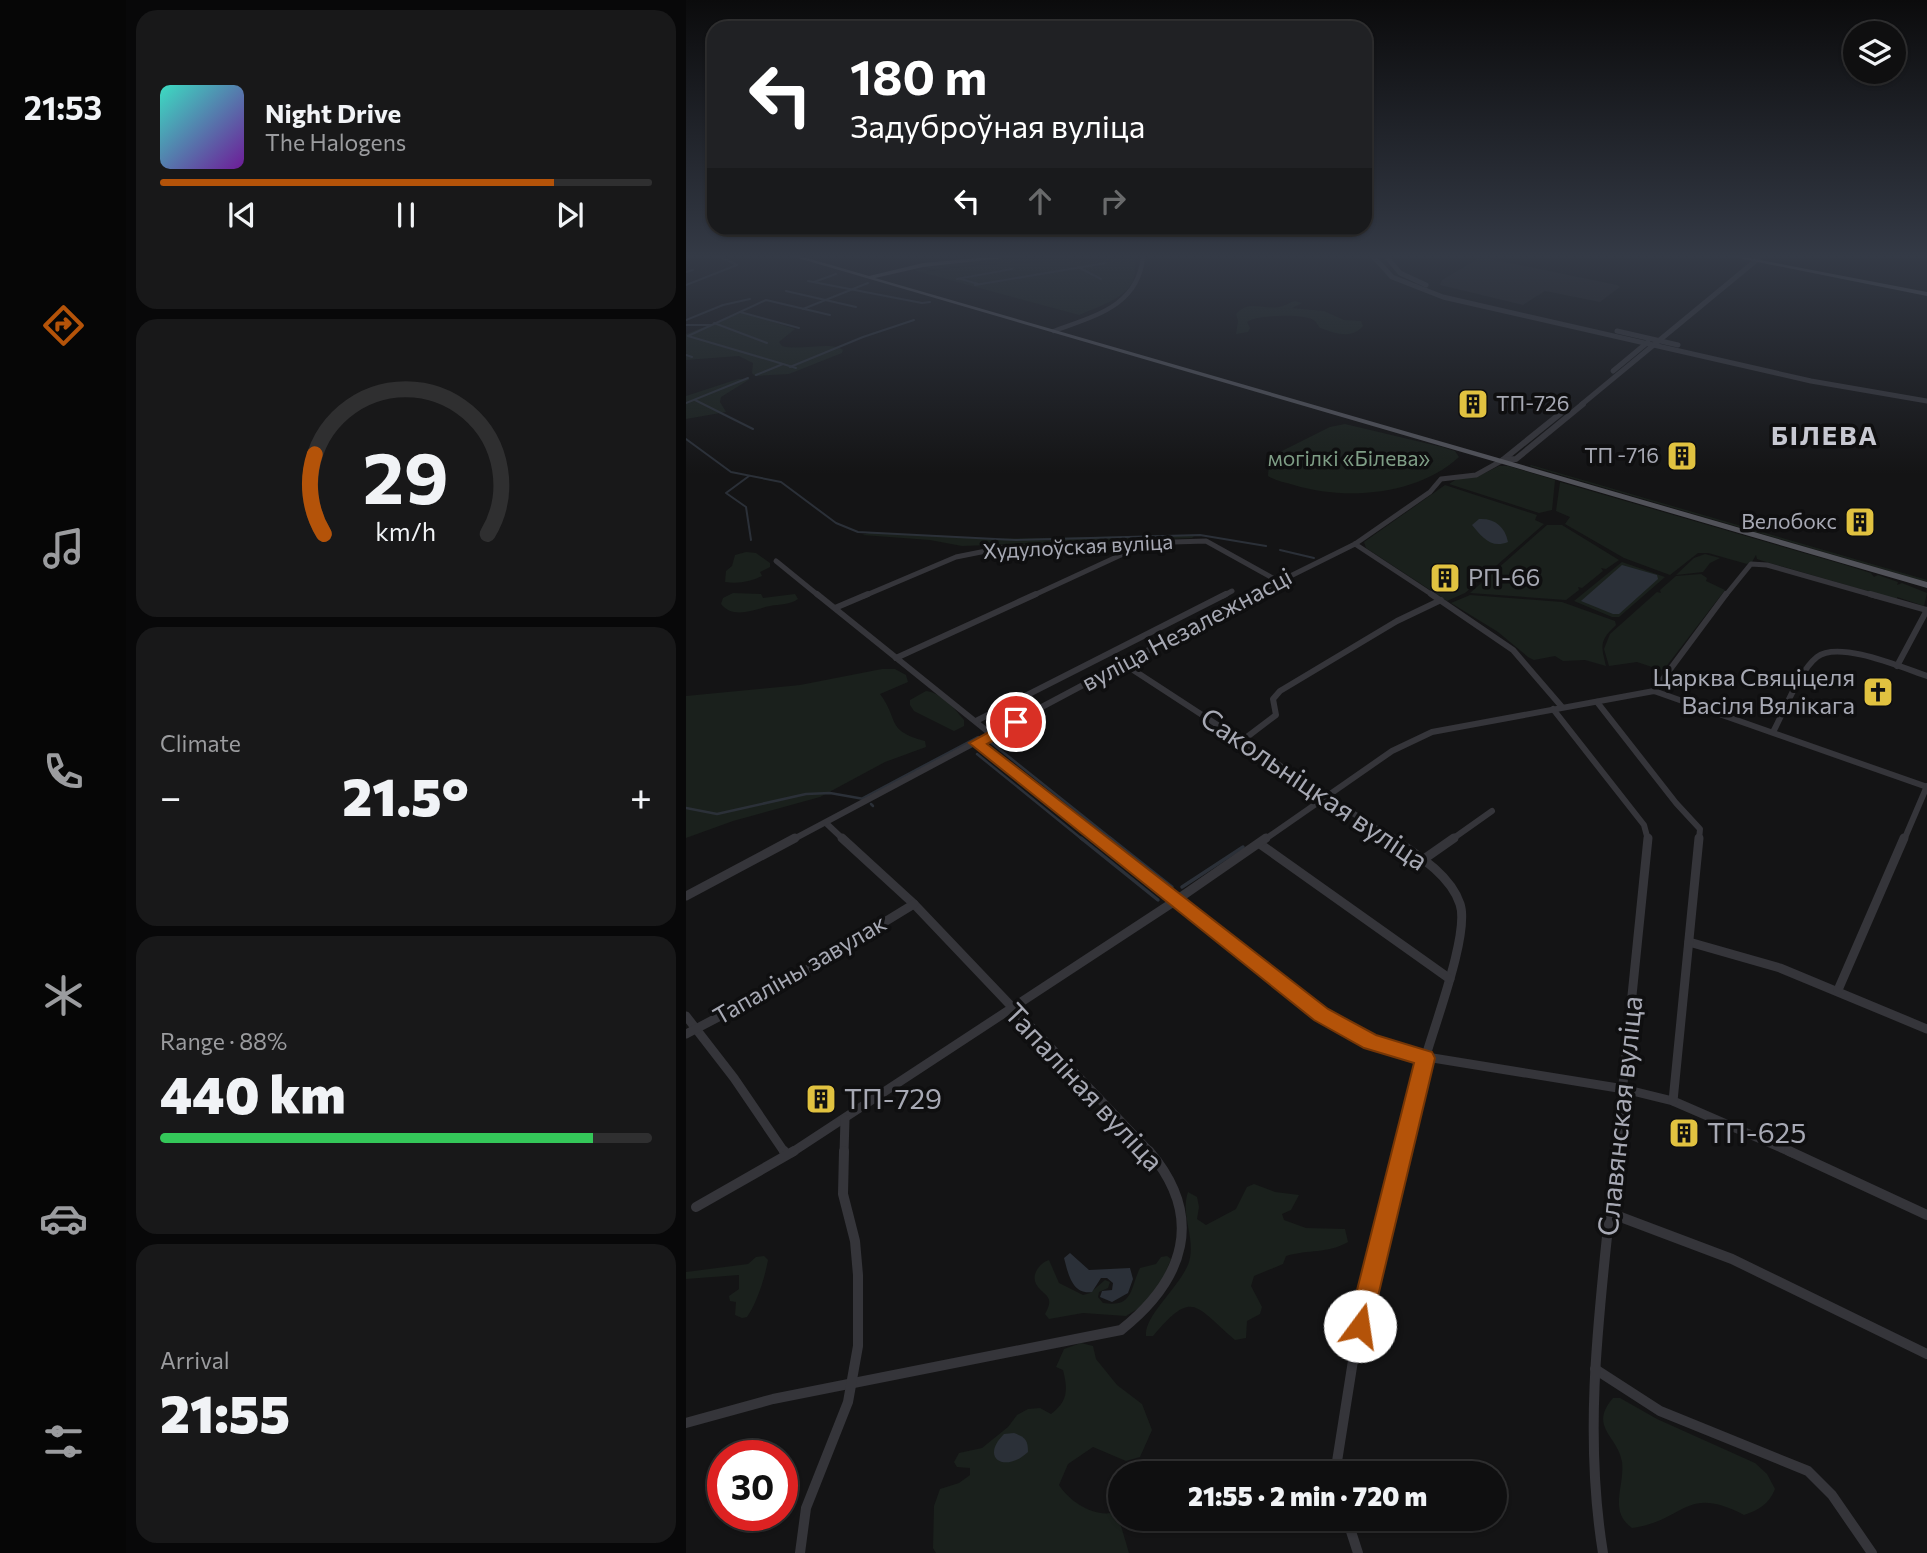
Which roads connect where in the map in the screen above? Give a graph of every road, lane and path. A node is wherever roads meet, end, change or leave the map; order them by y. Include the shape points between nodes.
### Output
1 (1052, 328) edge
2 (1060, 328) edge
3 (1578, 328) edge
4 (1600, 328) edge
5 (1667, 328) edge
6 (1672, 328) edge
7 (1057, 330) junction
8 (1660, 340) junction
9 (1653, 342) junction
10 (1646, 344) junction
11 (1798, 375) junction
12 (1812, 378) junction
13 (1606, 380) junction
14 (1927, 396) edge
15 (1927, 401) edge
16 (1558, 420) junction
17 (1505, 458) junction
18 (1516, 459) junction
19 (1354, 544) junction
20 (1123, 554) dead end
21 (776, 561) dead end
22 (1927, 578) edge
23 (1278, 581) junction
24 (1927, 584) edge
25 (1232, 591) dead end
26 (1440, 600) junction
27 (835, 608) junction
28 (1927, 610) edge
29 (896, 658) junction
30 (1124, 664) junction
31 (1897, 666) junction
32 (1927, 676) edge
33 (1654, 691) junction
34 (1597, 702) junction
35 (1558, 708) junction
36 (976, 721) junction
37 (1773, 733) junction
38 (992, 735) junction
39 (1243, 740) junction
40 (976, 743) junction
41 (1927, 787) edge
42 (1327, 797) junction
43 (1492, 811) dead end
44 (826, 823) junction
45 (1261, 844) junction
46 (1424, 859) junction
47 (686, 896) edge
48 (1175, 901) junction
49 (914, 904) junction
50 (1689, 942) junction
51 (1450, 979) junction
52 (1838, 989) junction
53 (1010, 1008) junction
54 (686, 1016) edge
55 (697, 1029) junction
56 (1927, 1029) edge
57 (686, 1034) edge
58 (1425, 1058) junction
59 (1624, 1089) junction
60 (1673, 1101) junction
61 (845, 1119) junction
62 (786, 1154) junction
63 (696, 1207) dead end
64 (1610, 1213) junction
65 (1927, 1215) edge
66 (1927, 1354) edge
67 (1595, 1369) junction
68 (853, 1383) junction
69 (686, 1423) edge
70 (1337, 1461) edge
71 (1351, 1531) edge
72 (800, 1553) edge
73 (1359, 1553) edge
74 (1602, 1553) edge
75 (1872, 1553) edge

1 - 7 main road
2 - 7 street
3 - 10 street
4 - 9 street
5 - 9 street
6 - 8 street
7 - 17 main road
8 - 9 street
8 - 11 street
9 - 10 street
9 - 11 street
9 - 13 street
10 - 13 street
11 - 12 street
12 - 14 street
12 - 15 street
13 - 16 street
16 - 17 street
16 - 18 street
17 - 18 main road
17 - 19 street, вуліца Незалежнасці via 1476,475 1441,478 1430,492
17 - 24 main road
18 - 22 main road
19 - 23 street, вуліца Незалежнасці
19 - 26 street, Славянская вуліца
20 - 29 street
21 - 27 street
23 - 27 street, Худулоўская вуліца via 1206,541 1006,547 956,557
23 - 30 street, вуліца Незалежнасці
25 - 36 street, вуліца Незалежнасці
26 - 35 street, Славянская вуліца via 1513,650
26 - 39 street via 1280,691 1273,699 1276,715
27 - 29 street
28 - 31 street
28 - 33 street via 1751,564
29 - 36 street
30 - 38 street, вуліца Незалежнасці
30 - 39 street, Сакольніцкая вуліца
31 - 32 street
31 - 37 street via 1837,650 1820,654
33 - 34 street
33 - 37 street
34 - 35 street
34 - 50 street, Славянская вуліца via 1700,829
35 - 42 street via 1432,732 1392,751
35 - 59 street, Славянская вуліца via 1648,836
36 - 38 street
37 - 41 street
38 - 40 street, вуліца Незалежнасці
39 - 42 street, Сакольніцкая вуліца
40 - 44 street, вуліца Незалежнасці
40 - 48 street
41 - 52 street
42 - 45 street
42 - 46 street, Сакольніцкая вуліца
43 - 46 street
44 - 47 street, вуліца Незалежнасці
44 - 49 street, Тапаліная вуліца
45 - 48 street
45 - 51 street
46 - 51 street, Сакольніцкая вуліца via 1460,904
48 - 53 street
48 - 58 street via 1336,1024 1388,1048
49 - 53 street, Тапаліная вуліца
49 - 55 street, Тапаліны завулак via 793,978
50 - 52 street via 1717,947
50 - 60 street, Славянская вуліца
51 - 58 street, Сакольніцкая вуліца
52 - 56 street
53 - 61 street
53 - 68 street, Тапаліная вуліца via 1151,1153 1174,1185 1184,1230 1179,1259 1143,1315 1121,1330
54 - 55 street
55 - 57 street, Тапаліны завулак
55 - 62 street
58 - 59 street
58 - 70 street, Сакольніцкая вуліца via 1354,1348
59 - 60 street
59 - 64 street, Славянская вуліца
60 - 65 street
61 - 62 street
61 - 68 street via 843,1193 855,1240 860,1309
62 - 63 street
64 - 66 street via 1667,1230 1805,1291
64 - 67 street, Славянская вуліца
67 - 74 street, Славянская вуліца via 1591,1471
67 - 75 street via 1660,1411 1808,1471 1832,1495
68 - 69 street, Тапаліная вуліца
68 - 72 street via 805,1508
71 - 73 street

